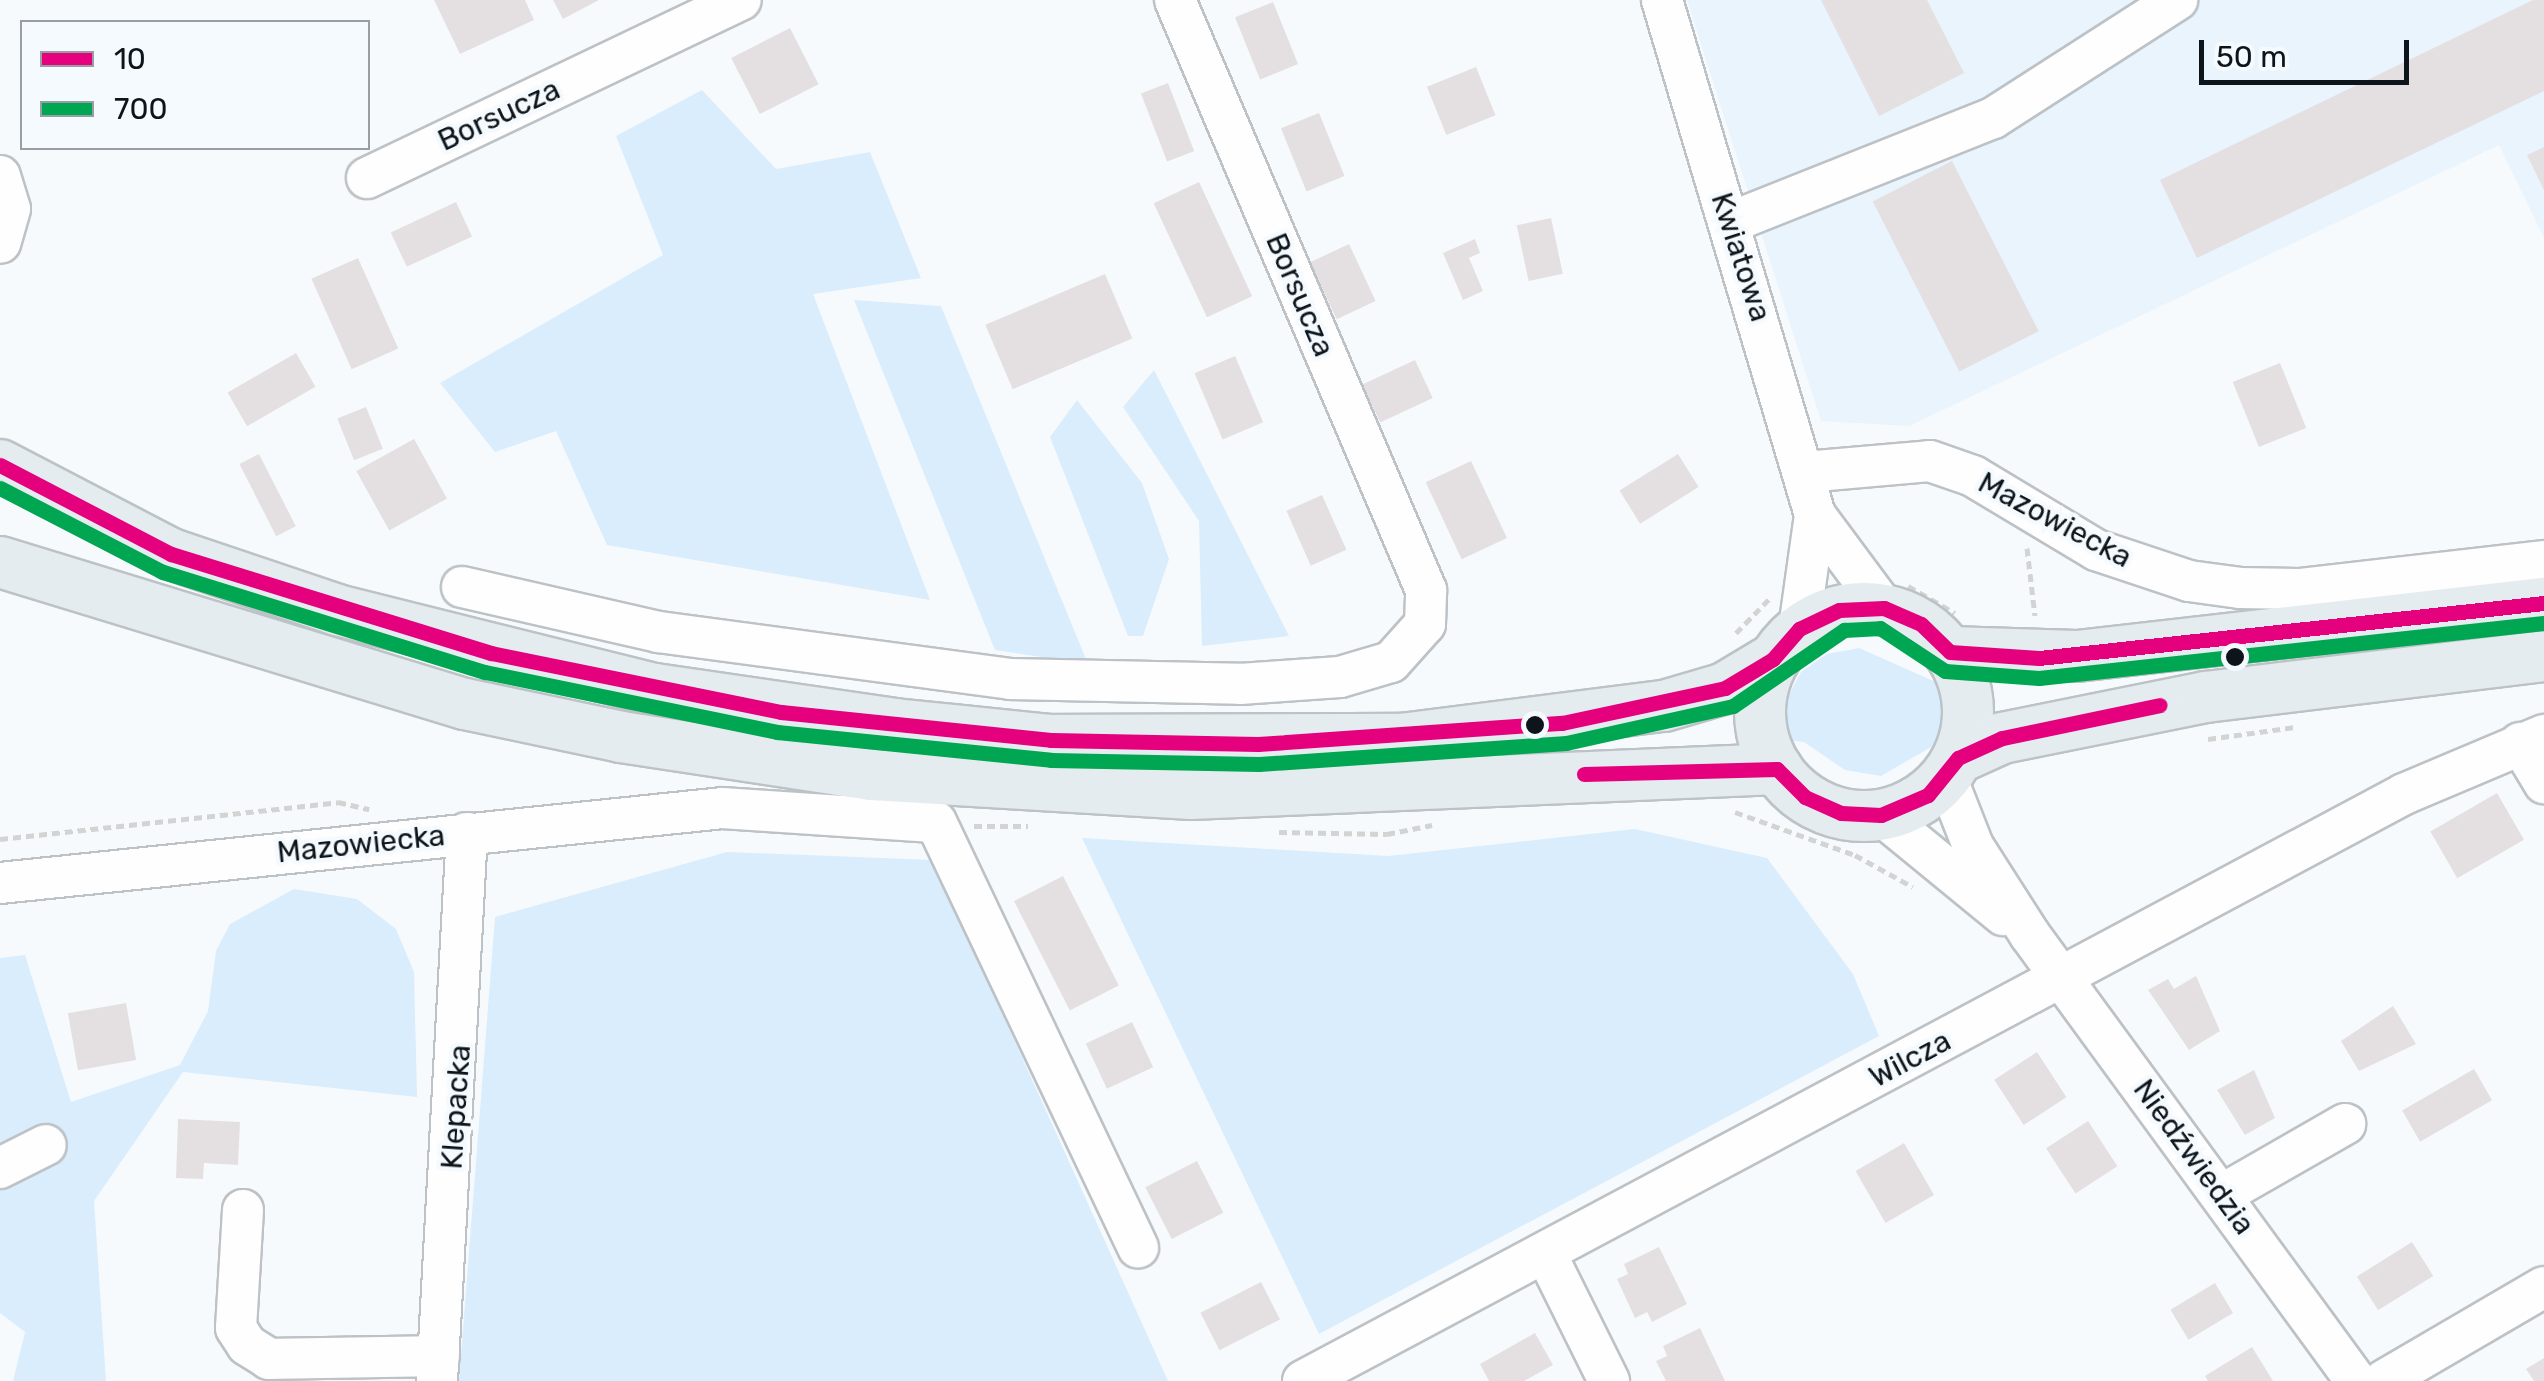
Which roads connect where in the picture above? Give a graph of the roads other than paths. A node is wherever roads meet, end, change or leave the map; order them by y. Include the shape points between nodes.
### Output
1 (740, 0) edge
2 (1175, 0) edge
3 (1662, 0) edge
4 (2177, 0) edge
5 (0, 176) edge
6 (366, 178) dead end
7 (1729, 222) junction
8 (0, 242) edge
9 (0, 465) edge
10 (1805, 472) junction
11 (1814, 515) junction
12 (2544, 561) edge
13 (0, 562) edge
14 (462, 587) dead end
15 (2544, 604) edge
16 (1884, 608) junction
17 (1786, 644) junction
18 (1950, 652) junction
19 (2544, 656) edge
20 (2532, 739) edge
21 (1952, 768) junction
22 (1777, 769) junction
23 (2544, 783) edge
24 (1881, 815) junction
25 (467, 833) junction
26 (0, 882) edge
27 (2030, 935) junction
28 (2066, 975) junction
29 (2346, 1124) dead end
30 (46, 1145) dead end
31 (0, 1168) edge
32 (2223, 1194) junction
33 (243, 1210) dead end
34 (1138, 1248) dead end
35 (1546, 1254) junction
36 (2544, 1287) edge
37 (438, 1369) edge
38 (1304, 1381) edge
39 (1609, 1381) edge
40 (2356, 1381) edge
41 (2383, 1381) edge

1 - 6 street, Borsucza
2 - 14 street, Borsucza via 1426,590 1425,624 1391,662 1340,677 1224,684 895,667 660,632
3 - 7 street, Kwiatowa
4 - 7 street via 1994,118
5 - 8 street via 10,209
7 - 10 street, Kwiatowa
9 - 17 main road via 171,554 337,610 656,689 1051,740 1401,739 1664,706 1724,688
10 - 11 street, Kwiatowa
10 - 12 street, Mazowiecka via 1930,461 1973,476 2096,550 2188,581 2240,588 2299,589
11 - 16 street, Kwiatowa
11 - 17 street, Kwiatowa
13 - 22 main road via 464,704 622,738 872,775 1191,794
15 - 18 main road via 2077,656
16 - 17 main road via 1839,610
16 - 18 main road via 1921,624
17 - 22 main road via 1760,714
18 - 21 main road via 1968,704
19 - 21 main road via 2206,697 2002,738
20 - 23 street
20 - 28 street, Wilcza via 2404,794
21 - 24 main road via 1916,801
21 - 27 street, Niedźwiedzia via 1973,846
22 - 24 main road via 1805,797 1841,813
24 - 27 street, Niedźwiedzia
25 - 26 street, Mazowiecka
25 - 34 street, Mazowiecka via 723,808 936,822
25 - 37 street, Klepacka
27 - 28 street, Niedźwiedzia
28 - 32 street, Niedźwiedzia
28 - 35 street, Wilcza
29 - 32 street
30 - 31 street
32 - 40 street, Niedźwiedzia
33 - 37 street via 236,1328 247,1345 269,1359
35 - 38 street, Wilcza
35 - 39 street
36 - 41 street

